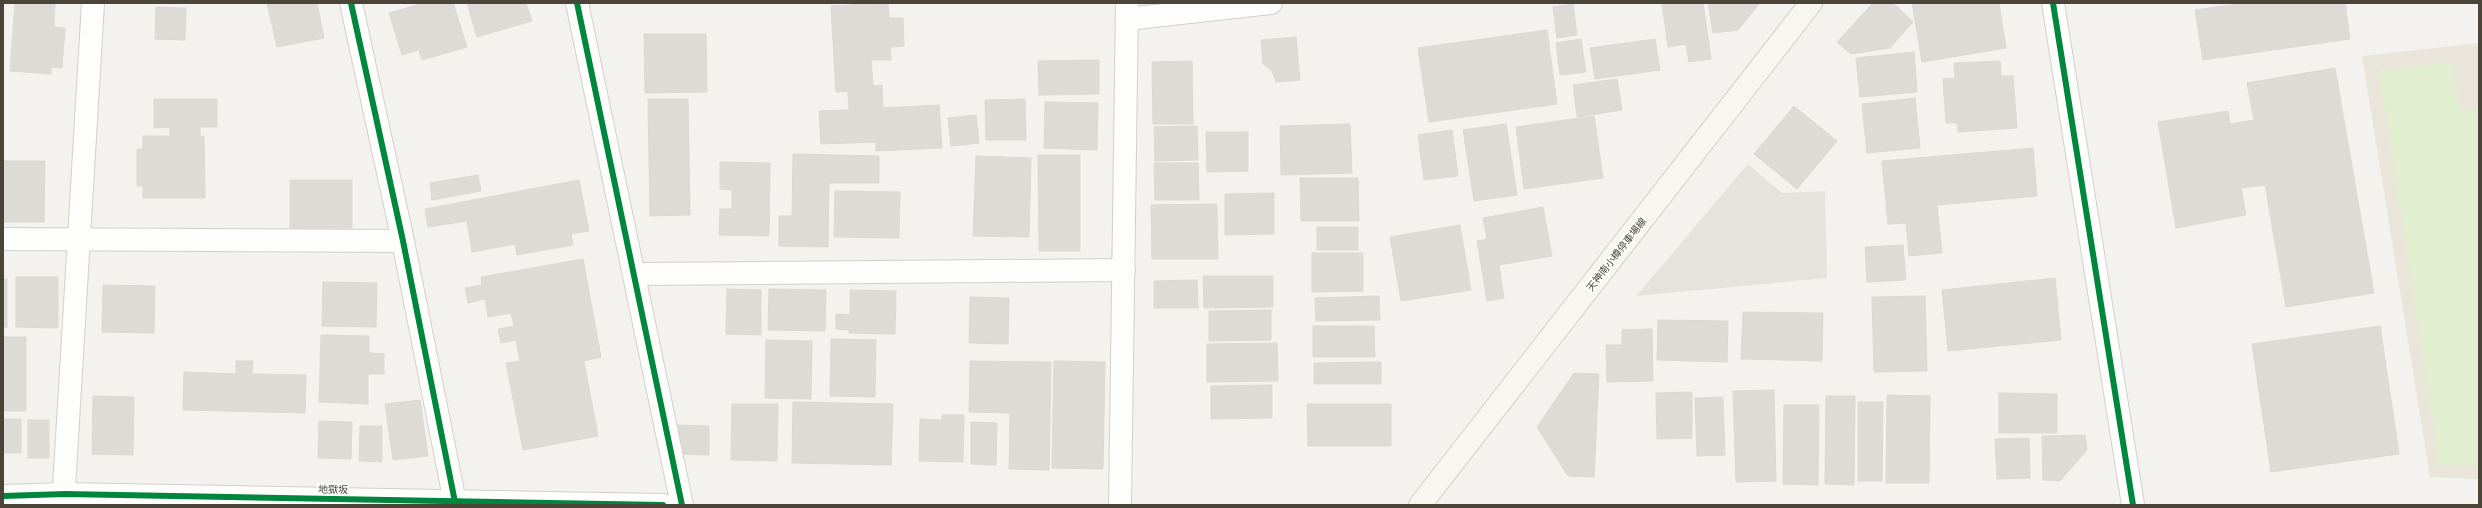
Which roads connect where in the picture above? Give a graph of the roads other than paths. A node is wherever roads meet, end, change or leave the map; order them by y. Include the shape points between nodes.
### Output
1 (93, 3) edge
2 (351, 3) edge
3 (578, 3) edge
4 (1271, 3) edge
5 (1811, 3) edge
6 (2053, 3) edge
7 (1127, 11) edge
8 (3, 239) edge
9 (80, 239) junction
10 (403, 241) junction
11 (1124, 270) junction
12 (634, 274) junction
13 (3, 496) edge
14 (64, 500) edge
15 (319, 502) edge
16 (455, 502) junction
17 (663, 505) edge
18 (682, 505) edge
19 (1120, 505) edge
20 (1420, 505) edge
21 (2133, 505) edge

1 - 9 street
2 - 10 street
3 - 12 street
4 - 7 street
5 - 20 main road, 天神南小樽停車場線
6 - 21 street
7 - 11 street
8 - 9 street
9 - 10 street
9 - 14 street
10 - 16 street
11 - 12 street
11 - 19 street
12 - 18 street
13 - 14 street, 地獄坂
14 - 15 street, 地獄坂
15 - 16 street, 地獄坂
16 - 17 street, 地獄坂

